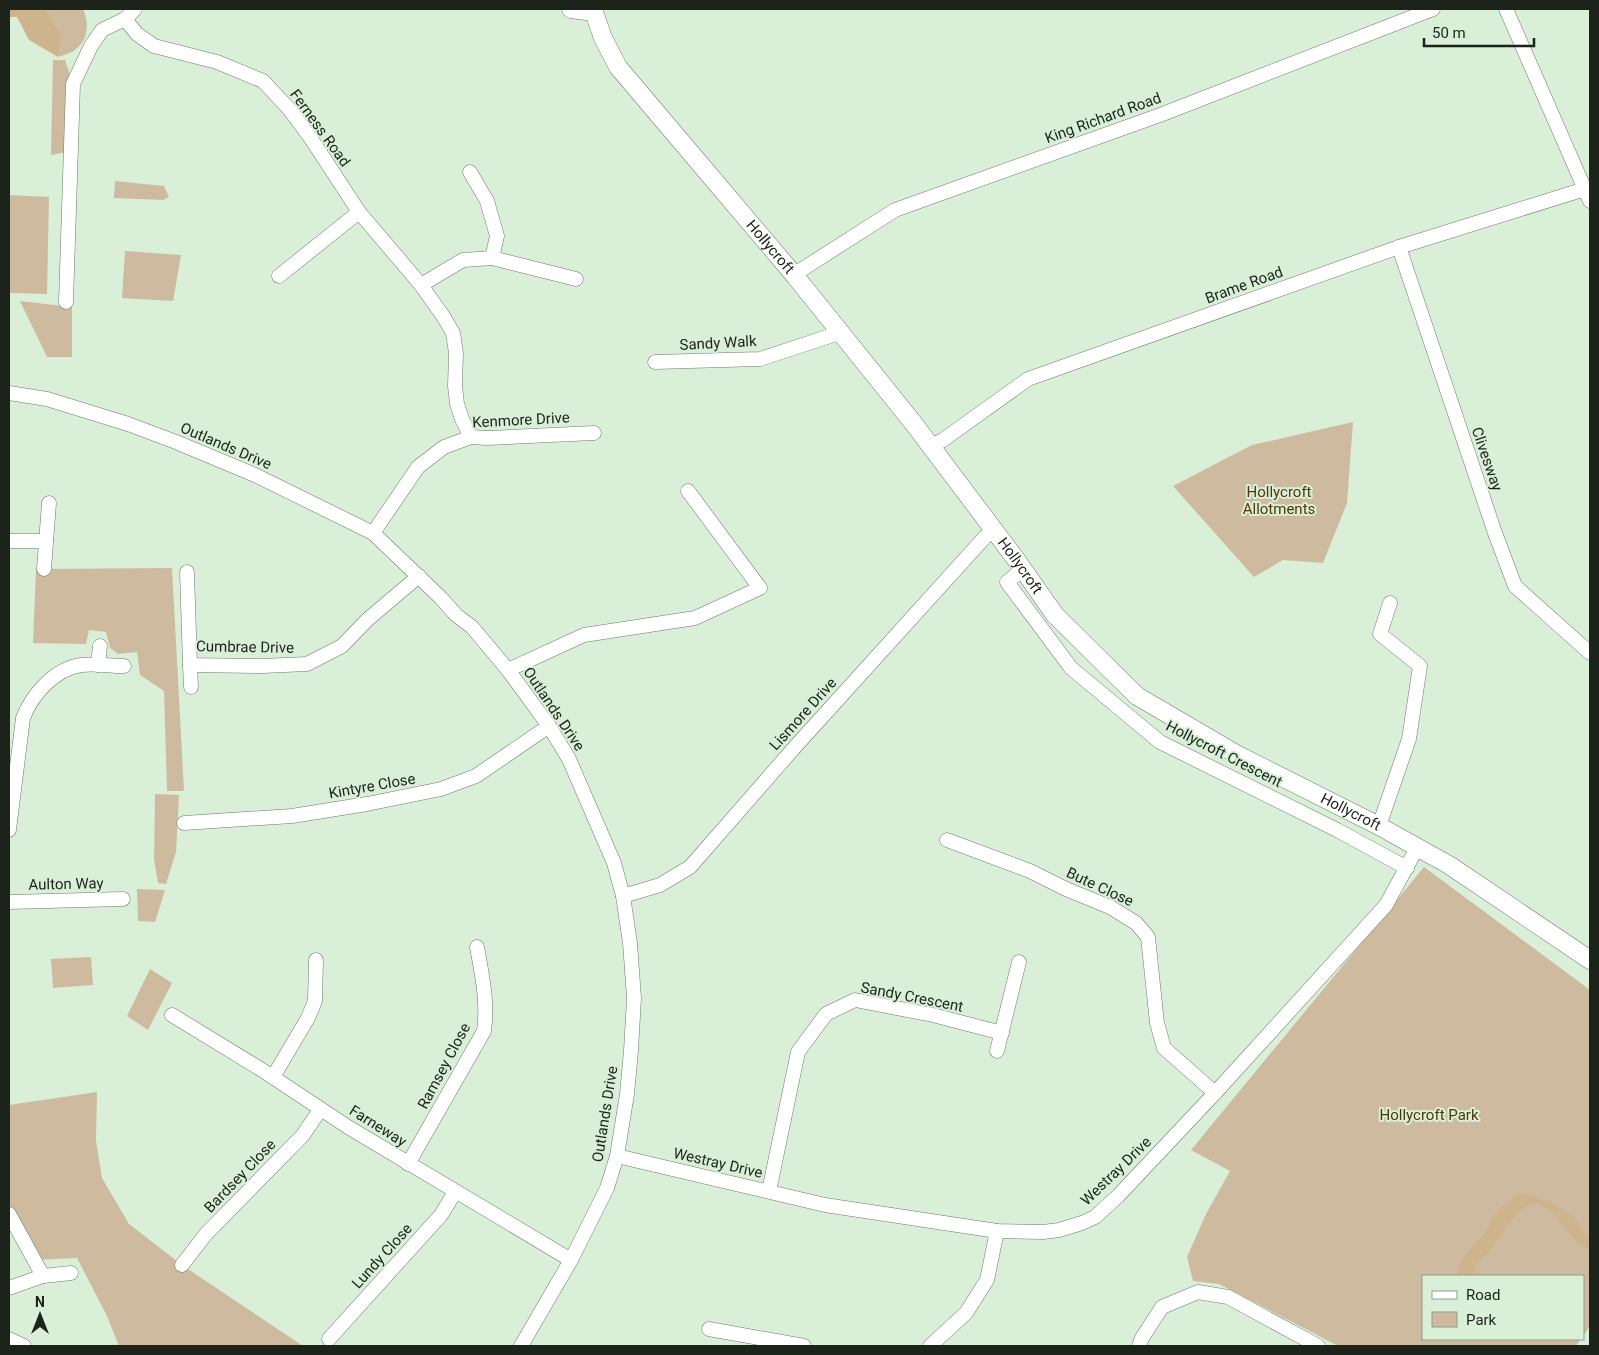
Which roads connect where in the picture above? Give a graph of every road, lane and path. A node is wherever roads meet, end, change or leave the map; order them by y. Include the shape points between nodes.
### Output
1 (136, 9) edge
2 (571, 9) edge
3 (1434, 9) edge
4 (1506, 9) edge
5 (594, 10) edge
6 (125, 19) junction
7 (470, 172) dead end
8 (1588, 195) edge
9 (359, 212) junction
10 (1399, 246) junction
11 (492, 258) junction
12 (279, 276) dead end
13 (795, 276) junction
14 (576, 279) dead end
15 (421, 285) junction
16 (66, 302) dead end
17 (838, 330) junction
18 (655, 362) dead end
19 (9, 393) edge
20 (594, 433) dead end
21 (471, 437) junction
22 (931, 446) junction
23 (688, 490) dead end
24 (49, 503) dead end
25 (993, 530) junction
26 (373, 533) junction
27 (9, 541) edge
28 (46, 541) junction
29 (44, 569) dead end
30 (1023, 569) junction
31 (186, 572) dead end
32 (419, 576) junction
33 (1390, 603) dead end
34 (100, 646) dead end
35 (1590, 653) edge
36 (98, 665) junction
37 (190, 665) junction
38 (124, 666) dead end
39 (508, 670) junction
40 (191, 687) dead end
41 (549, 726) junction
42 (184, 823) dead end
43 (1379, 826) junction
44 (9, 830) edge
45 (947, 840) dead end
46 (1418, 848) junction
47 (1407, 868) junction
48 (623, 896) junction
49 (9, 899) edge
50 (123, 899) dead end
51 (477, 947) dead end
52 (1590, 959) edge
53 (316, 960) dead end
54 (1019, 962) dead end
55 (172, 1015) dead end
56 (1002, 1033) junction
57 (997, 1051) dead end
58 (273, 1077) junction
59 (1215, 1093) junction
60 (320, 1110) junction
61 (616, 1156) junction
62 (408, 1164) junction
63 (769, 1191) junction
64 (455, 1192) junction
65 (9, 1214) edge
66 (997, 1231) junction
67 (572, 1260) junction
68 (182, 1264) dead end
69 (71, 1273) dead end
70 (43, 1276) junction
71 (9, 1288) edge
72 (709, 1329) dead end
73 (329, 1338) dead end
74 (9, 1339) edge
75 (24, 1346) edge
76 (521, 1346) edge
77 (804, 1346) edge
78 (930, 1346) edge
79 (1139, 1346) edge
80 (1318, 1346) edge

1 - 6 street
2 - 5 street
3 - 13 street, King Richard Road via 1160,115 894,210
4 - 8 street
5 - 13 street, Hollycroft via 618,66
6 - 9 street, Ferness Road via 137,34 154,46 217,62 263,81 305,130
6 - 16 street via 102,30 73,84
7 - 11 street via 487,201 497,236
8 - 10 street, Brame Road
9 - 12 street
9 - 15 street, Ferness Road
10 - 22 street, Brame Road via 1028,379
10 - 35 street, Clivesway via 1495,533 1516,586
11 - 14 street
11 - 15 street via 464,260
13 - 17 street, Hollycroft
15 - 21 street, Ferness Road via 453,333 457,404
17 - 18 street, Sandy Walk via 833,335 760,359
17 - 22 street, Hollycroft
19 - 26 street, Outlands Drive via 47,399 176,442 256,475
20 - 21 street, Kenmore Drive
21 - 26 street, Kenmore Drive via 444,447 418,467
22 - 25 street, Hollycroft
23 - 39 street via 760,588 695,618 584,635
24 - 28 street
25 - 30 street, Hollycroft
25 - 48 street, Lismore Drive via 799,742 690,867 660,885
26 - 32 street, Outlands Drive
27 - 28 street
28 - 29 street
30 - 43 street, Hollycroft via 1055,615 1137,696 1236,754
30 - 47 street, Hollycroft Crescent via 1007,582 1071,668 1160,742
31 - 37 street, Cumbrae Drive
32 - 37 street, Cumbrae Drive via 342,646 307,664
32 - 39 street, Outlands Drive via 472,627
33 - 43 street via 1380,634 1420,666 1409,739
34 - 36 street
36 - 38 street
36 - 44 street via 80,665 63,671 45,684 28,707 23,718
37 - 40 street
39 - 41 street, Outlands Drive
41 - 42 street, Kintyre Close via 476,776 441,790 292,816
41 - 48 street, Outlands Drive via 569,759 614,862
43 - 46 street, Hollycroft
45 - 59 street, Bute Close via 1030,871 1110,907 1136,923 1148,937 1157,1023 1164,1048
46 - 47 street, Westray Drive
46 - 52 street, Hollycroft via 1449,865
47 - 59 street, Westray Drive via 1386,904
48 - 61 street, Outlands Drive via 630,943 633,1012 627,1088
49 - 50 street, Aulton Way
51 - 62 street, Ramsey Close via 486,1000 484,1031
53 - 58 street via 315,1000
54 - 56 street
55 - 58 street, Farneway
56 - 57 street
56 - 63 street, Sandy Crescent via 855,1000 826,1014 798,1052
58 - 60 street, Farneway
59 - 66 street, Westray Drive via 1095,1217 1059,1230
60 - 62 street, Farneway
60 - 68 street, Bardsey Close via 303,1135 206,1234
61 - 63 street, Westray Drive
61 - 67 street, Outlands Drive via 607,1188
62 - 64 street, Farneway
63 - 66 street, Westray Drive via 825,1205
64 - 67 street, Farneway
64 - 73 street, Lundy Close via 441,1215
65 - 70 street
66 - 78 street via 987,1280 966,1313
67 - 76 street, Outlands Drive
69 - 70 street
70 - 71 street
72 - 77 street
74 - 75 street
79 - 80 street via 1162,1307 1198,1292 1228,1296

